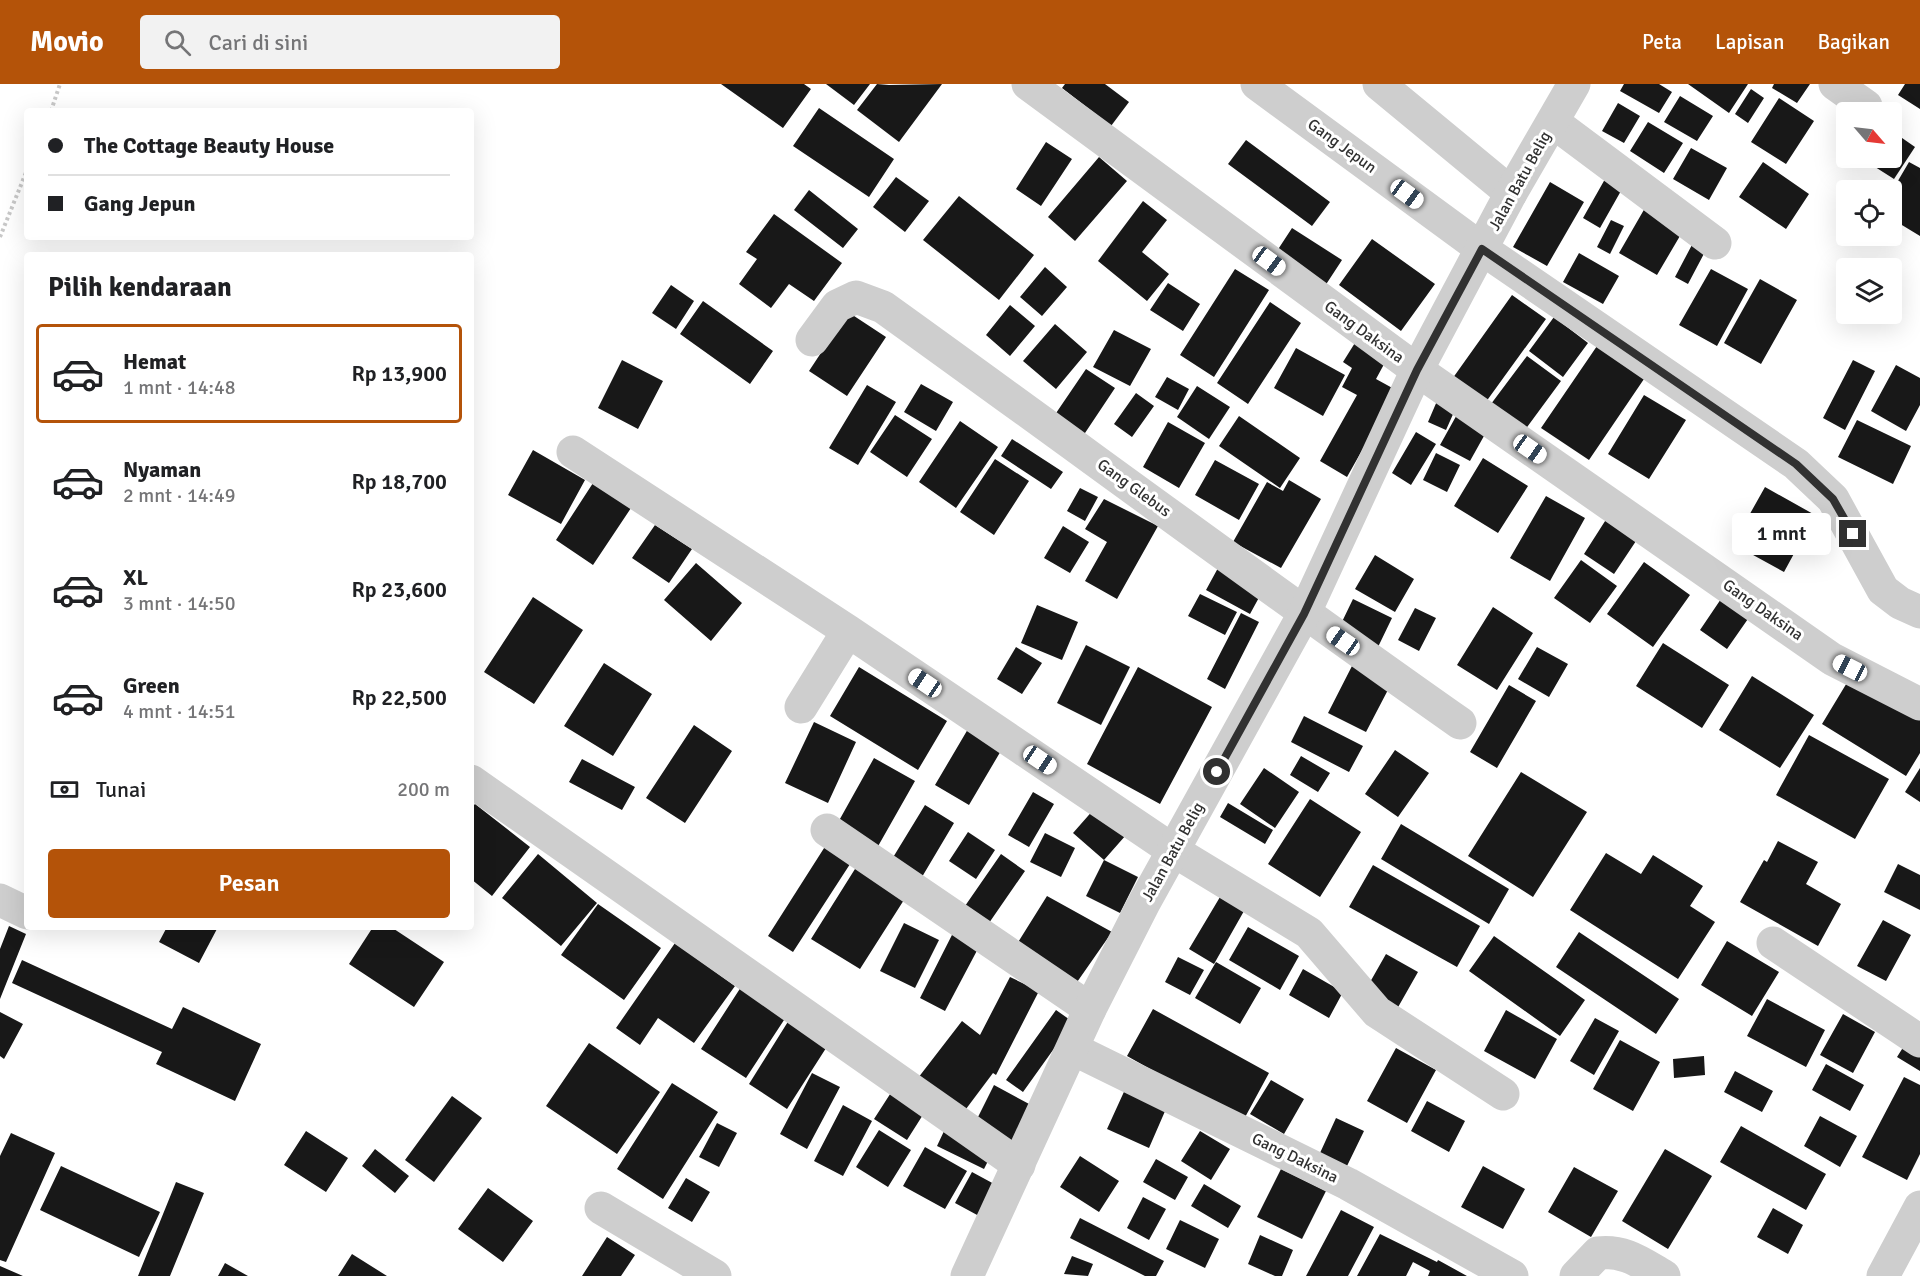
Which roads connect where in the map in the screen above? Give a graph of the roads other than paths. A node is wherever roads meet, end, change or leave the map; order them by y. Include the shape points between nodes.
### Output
1 (1028, 84) edge
2 (1257, 84) edge
3 (1379, 84) edge
4 (1574, 84) edge
5 (1835, 84) edge
6 (1860, 102) edge
7 (1553, 122) junction
8 (1510, 193) junction
9 (1716, 243) dead end
10 (1482, 249) junction
11 (812, 340) dead end
12 (1417, 370) junction
13 (573, 452) dead end
14 (1920, 612) edge
15 (1304, 614) junction
16 (848, 631) junction
17 (1920, 704) edge
18 (801, 707) dead end
19 (1460, 723) dead end
20 (474, 782) edge
21 (827, 830) dead end
22 (1174, 851) junction
23 (0, 900) edge
24 (24, 912) edge
25 (1773, 943) dead end
26 (1090, 1009) junction
27 (1920, 1041) edge
28 (1073, 1049) junction
29 (1503, 1094) dead end
30 (1019, 1164) junction
31 (601, 1208) dead end
32 (1919, 1211) edge
33 (715, 1276) edge
34 (967, 1276) edge
35 (1512, 1276) edge
36 (1576, 1276) edge
37 (1664, 1276) edge
38 (1883, 1276) edge

1 - 12 street, Gang Daksina
2 - 10 street, Gang Jepun
3 - 8 street
4 - 7 street, Jalan Batu Belig
5 - 6 street
7 - 8 street, Jalan Batu Belig
7 - 9 street
8 - 10 street, Jalan Batu Belig
10 - 12 street, Jalan Batu Belig
10 - 14 street, Gang Jepun via 1796,464 1833,499 1883,590
11 - 15 street, Gang Glebus via 837,306 856,297 883,307
12 - 15 street, Jalan Batu Belig
12 - 17 street, Gang Daksina via 1832,659
13 - 16 street
15 - 19 street, Gang Glebus
15 - 22 street, Jalan Batu Belig
16 - 18 street
16 - 22 street
20 - 30 street
21 - 26 street
22 - 26 street, Jalan Batu Belig
22 - 29 street via 1309,933 1377,1012
23 - 24 street
25 - 27 street
26 - 28 street, Jalan Batu Belig
28 - 30 street, Jalan Batu Belig
28 - 35 street, Gang Daksina via 1348,1184
30 - 34 street, Jalan Batu Belig
31 - 33 street
32 - 38 street
36 - 37 street via 1598,1253 1615,1251

